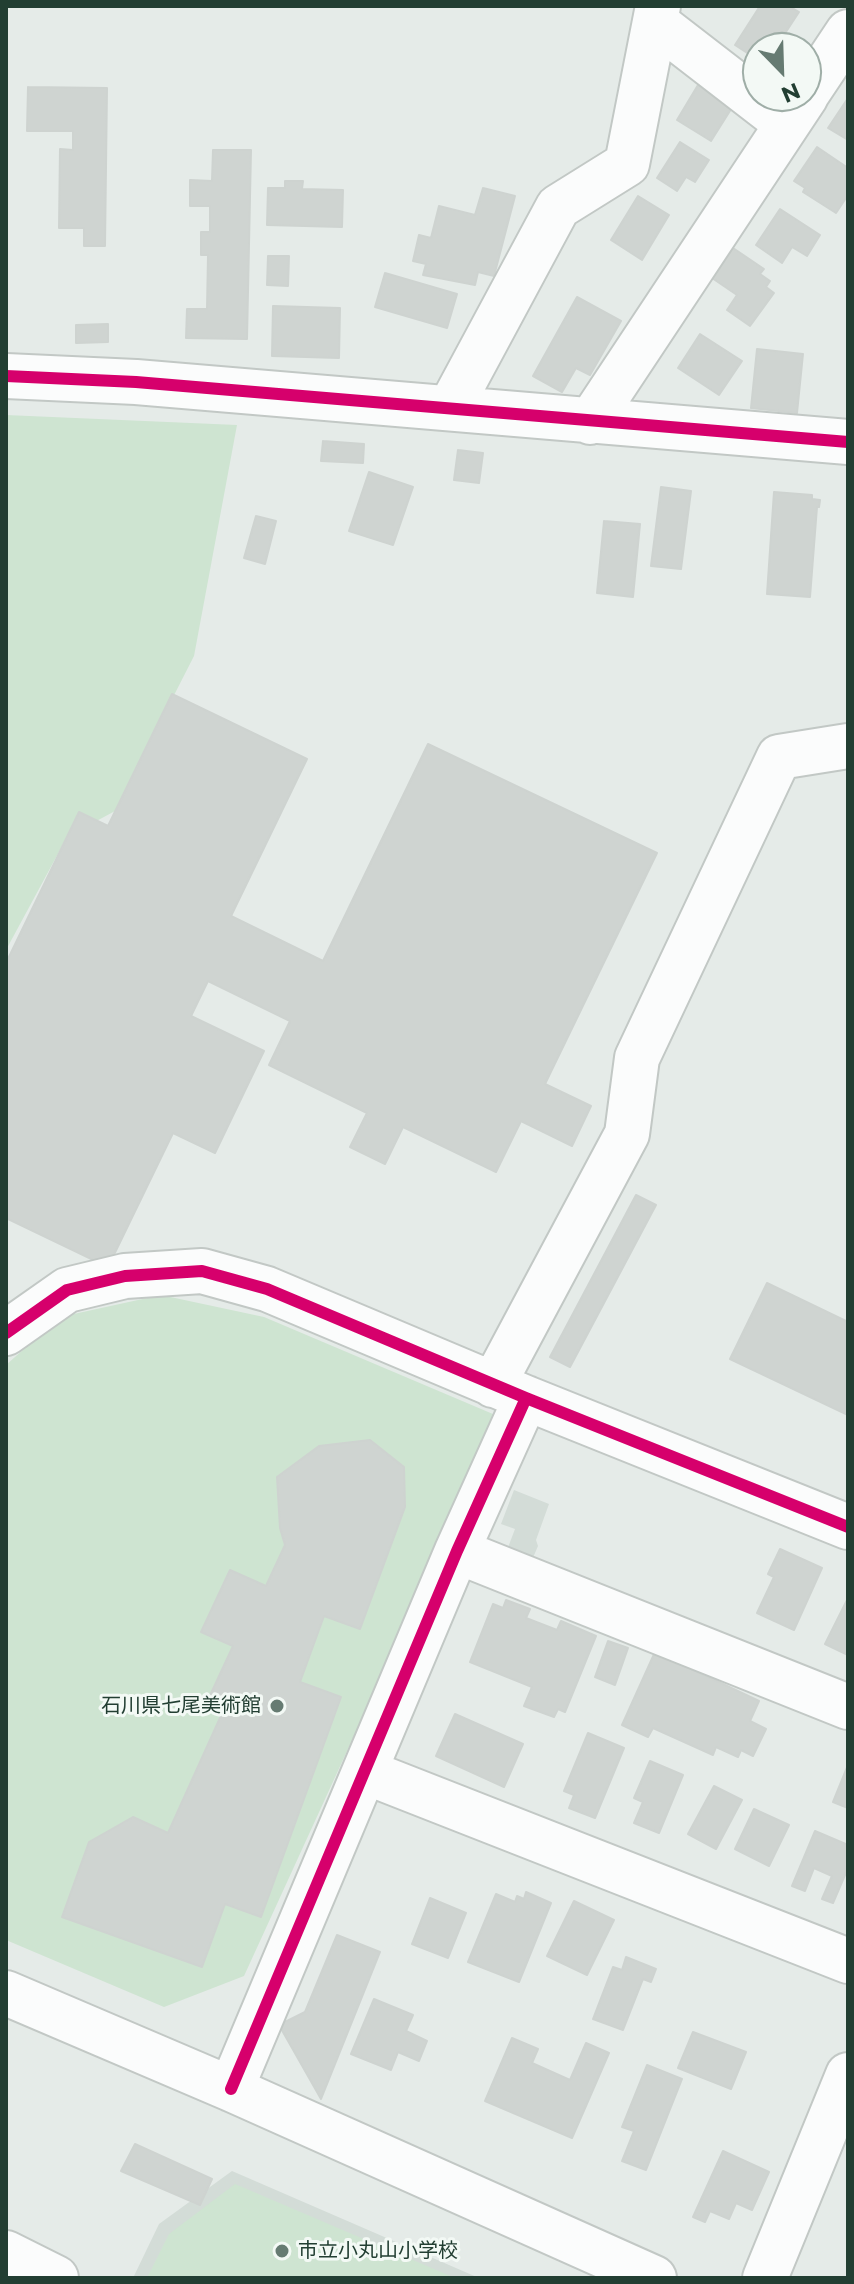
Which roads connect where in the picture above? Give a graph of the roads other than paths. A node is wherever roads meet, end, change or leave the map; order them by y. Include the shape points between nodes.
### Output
1 (657, 14) edge
2 (848, 32) edge
3 (742, 68) edge
4 (822, 72) edge
5 (795, 112) edge
6 (6, 376) edge
7 (450, 408) junction
8 (590, 422) junction
9 (848, 442) edge
10 (848, 746) edge
11 (6, 1333) edge
12 (510, 1392) junction
13 (848, 1527) edge
14 (457, 1551) junction
15 (848, 1707) edge
16 (366, 1772) junction
17 (848, 1961) edge
18 (6, 1993) edge
19 (848, 2075) edge
20 (231, 2089) junction
21 (6, 2253) edge
22 (56, 2278) edge
23 (654, 2278) edge
24 (765, 2278) edge

1 - 3 street
1 - 7 street via 627,164 558,207
2 - 4 street
5 - 8 street
6 - 7 street
7 - 8 street
8 - 9 street
10 - 12 street via 779,757 637,1058 627,1134
11 - 12 street via 67,1290 125,1276 202,1271 267,1289
12 - 13 street
12 - 14 street
14 - 15 street
14 - 16 street
16 - 17 street
16 - 20 street
18 - 20 street
19 - 24 street
20 - 23 street
21 - 22 street

